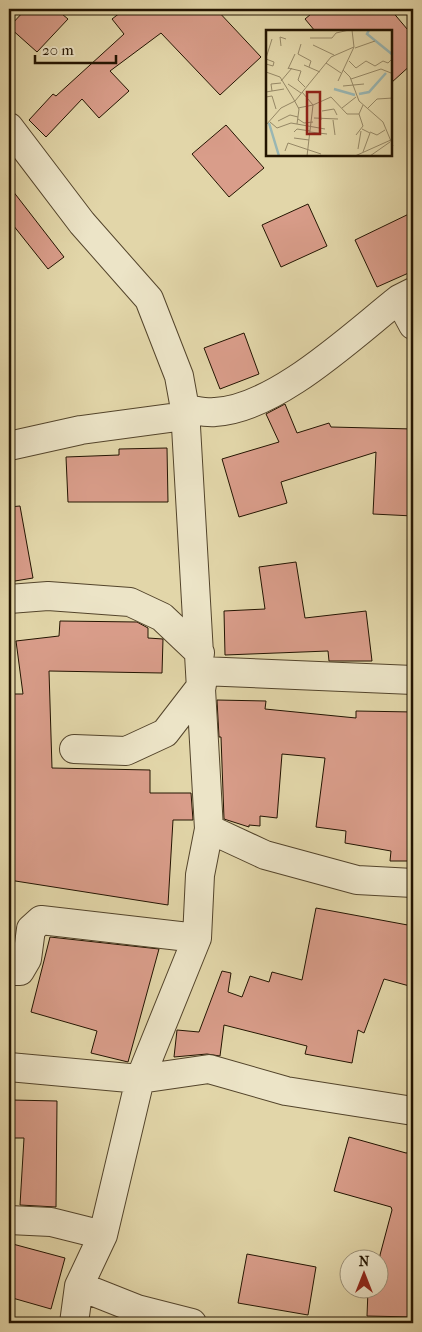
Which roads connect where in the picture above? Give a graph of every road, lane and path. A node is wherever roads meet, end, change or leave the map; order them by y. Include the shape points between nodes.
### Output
1 (9, 127) edge
2 (406, 295) edge
3 (413, 324) edge
4 (185, 412) junction
5 (9, 446) edge
6 (9, 599) edge
7 (201, 670) junction
8 (413, 680) edge
9 (74, 749) dead end
10 (209, 829) junction
11 (413, 883) edge
12 (197, 938) junction
13 (9, 971) edge
14 (9, 1067) edge
15 (140, 1080) junction
16 (413, 1112) edge
17 (9, 1220) edge
18 (102, 1235) junction
19 (79, 1286) junction
20 (74, 1323) edge
21 (192, 1323) edge

1 - 4 street via 82,223 149,299 179,376
2 - 3 street
2 - 4 street via 294,381 249,405 216,412
4 - 5 street
4 - 7 street
6 - 7 street via 48,596 130,602 162,617
7 - 8 street
7 - 9 street via 165,733 126,751
7 - 10 street
10 - 11 street via 265,855 357,880
10 - 12 street via 200,875
12 - 13 street via 41,920 31,928 27,959 20,971
12 - 15 street
14 - 15 street
15 - 16 street via 209,1069 286,1091
15 - 18 street
17 - 18 street via 51,1222
18 - 19 street
19 - 20 street
19 - 21 street via 137,1309

